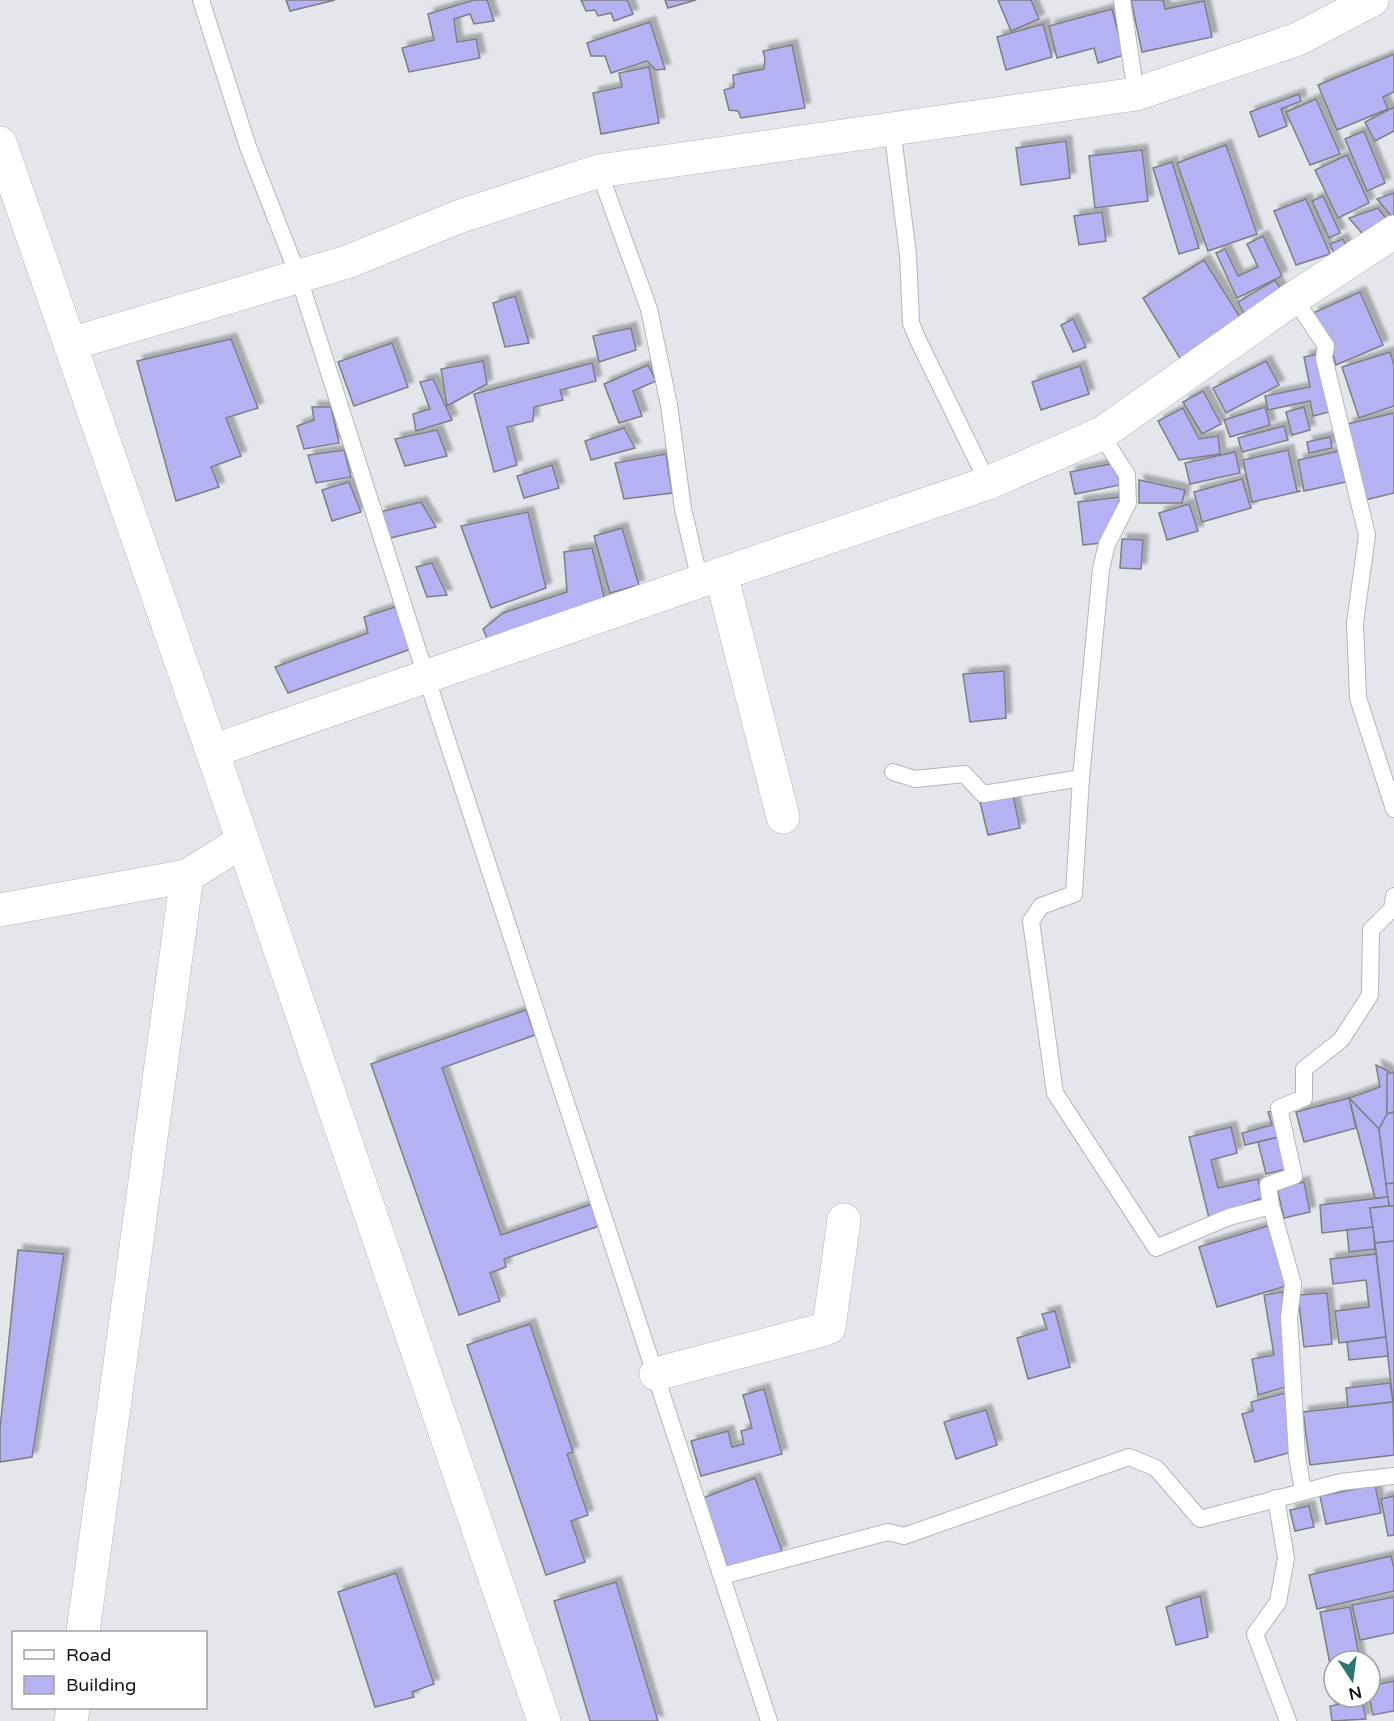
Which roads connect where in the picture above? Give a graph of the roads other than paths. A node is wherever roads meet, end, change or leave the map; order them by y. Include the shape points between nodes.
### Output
1 (201, 0) edge
2 (1122, 0) edge
3 (1372, 0) edge
4 (1136, 94) junction
5 (892, 128) junction
6 (0, 143) edge
7 (599, 171) junction
8 (1394, 231) edge
9 (298, 275) junction
10 (1294, 298) junction
11 (70, 344) junction
12 (1101, 434) junction
13 (988, 483) junction
14 (710, 577) junction
15 (426, 676) junction
16 (213, 751) junction
17 (893, 772) dead end
18 (1081, 778) junction
19 (1394, 809) edge
20 (783, 817) dead end
21 (243, 841) junction
22 (187, 876) junction
23 (1394, 896) edge
24 (0, 910) edge
25 (1271, 1206) junction
26 (844, 1220) dead end
27 (656, 1374) junction
28 (1394, 1476) edge
29 (1303, 1491) junction
30 (1276, 1498) junction
31 (722, 1576) junction
32 (83, 1631) edge
33 (544, 1721) edge
34 (769, 1721) edge
35 (1288, 1721) edge

1 - 9 lane via 248,147
2 - 4 lane
3 - 4 street via 1298,39
4 - 5 street
5 - 7 street
5 - 13 lane via 909,255 912,323
6 - 11 street
7 - 9 street via 458,217 347,262
7 - 14 lane via 649,309 669,405 683,509
8 - 10 street
9 - 11 street
9 - 15 lane
10 - 12 street
10 - 19 lane via 1326,346 1324,358 1367,534 1355,623 1358,698
11 - 16 street
12 - 13 street
12 - 18 lane via 1127,475 1128,502 1107,544 1101,569
13 - 14 street
14 - 15 street
14 - 20 street
15 - 16 street
15 - 27 lane
16 - 21 street
17 - 18 lane via 915,779 964,774 983,794
18 - 25 lane via 1074,894 1041,906 1031,921 1055,1094 1156,1248 1229,1216
21 - 22 street
21 - 33 street
22 - 24 street
22 - 32 street
23 - 25 lane via 1392,909 1371,930 1370,995 1341,1040 1304,1069 1304,1098 1279,1108 1294,1176 1268,1185
25 - 29 lane via 1293,1284 1289,1318 1297,1456
26 - 27 street via 829,1327
27 - 31 lane
28 - 29 lane
29 - 30 lane
30 - 31 lane via 1200,1519 1156,1468 1129,1457 904,1536 888,1532
30 - 35 lane via 1286,1557 1278,1602 1255,1634
31 - 34 lane

